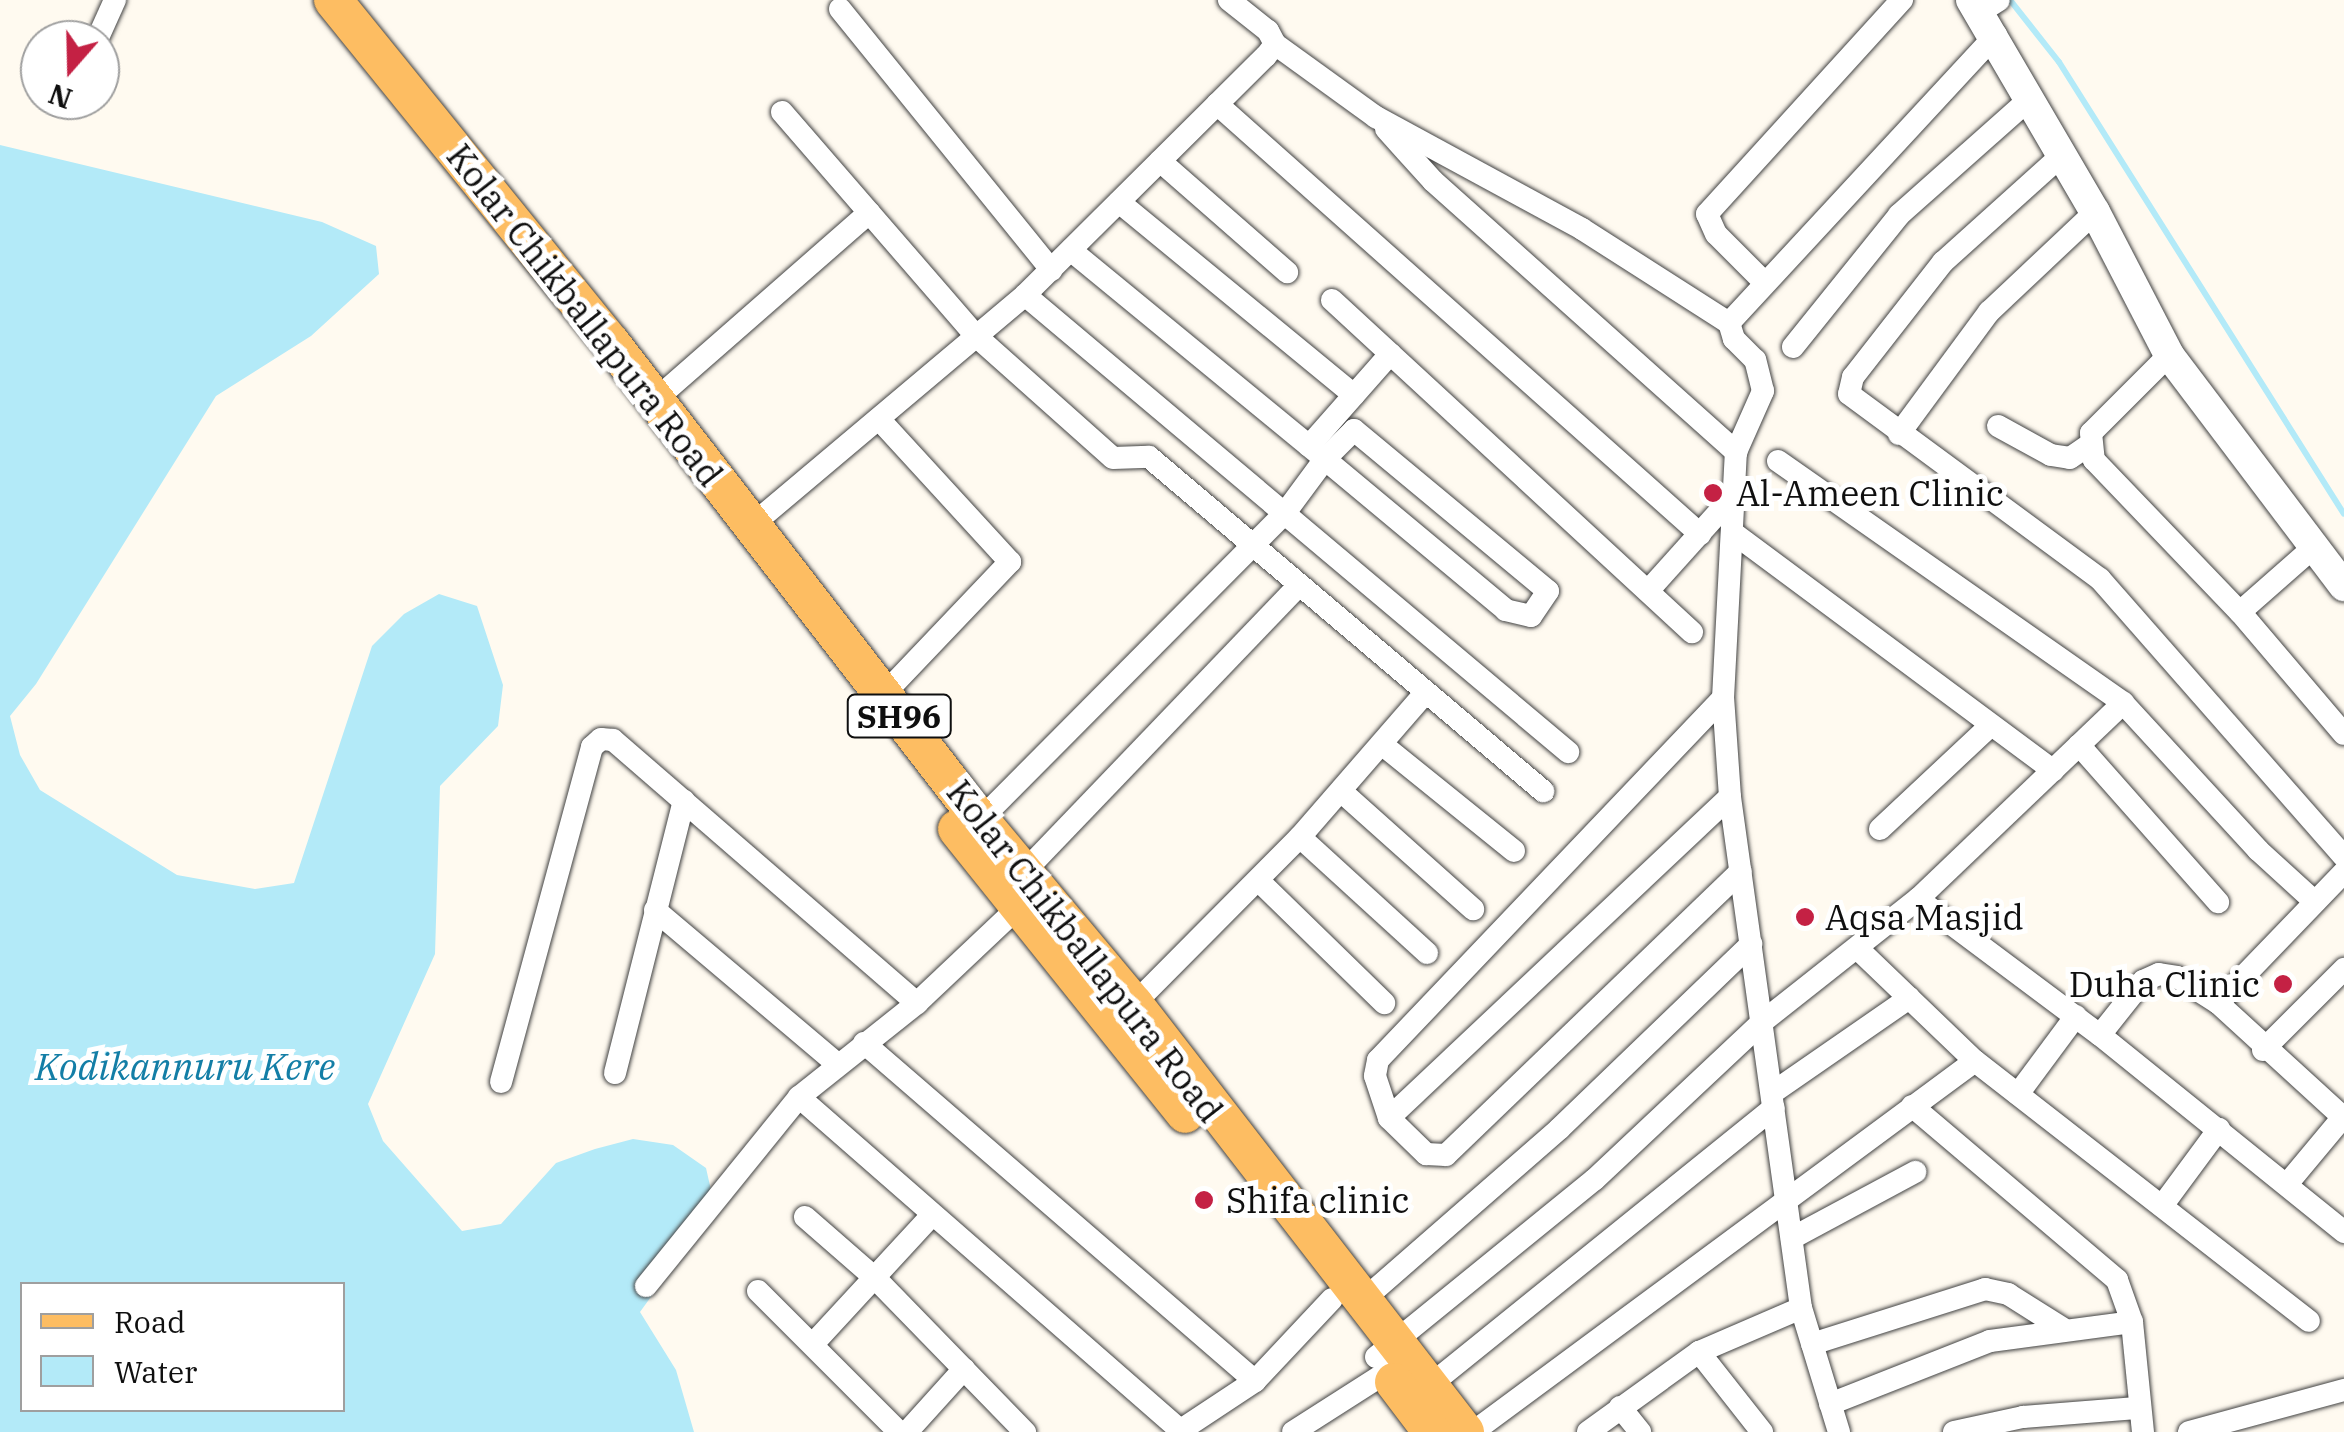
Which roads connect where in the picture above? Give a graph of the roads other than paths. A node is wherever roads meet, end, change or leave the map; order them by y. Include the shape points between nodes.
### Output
1 (304, 0) edge
2 (333, 0) edge
3 (1229, 0) edge
4 (1902, 0) edge
5 (840, 8) dead end
6 (1988, 10) edge
7 (1275, 44) junction
8 (2031, 98) junction
9 (1216, 104) junction
10 (782, 112) dead end
11 (1376, 117) junction
12 (2062, 155) junction
13 (1160, 161) junction
14 (1119, 202) junction
15 (2096, 212) junction
16 (869, 213) junction
17 (1071, 250) junction
18 (1051, 270) junction
19 (1287, 272) dead end
20 (1763, 281) junction
21 (1025, 295) junction
22 (1332, 300) dead end
23 (1729, 323) junction
24 (976, 336) junction
25 (1793, 346) dead end
26 (1390, 354) junction
27 (2170, 355) junction
28 (1354, 395) junction
29 (654, 400) junction
30 (879, 419) junction
31 (1998, 426) dead end
32 (1899, 434) junction
33 (2088, 446) junction
34 (1736, 452) junction
35 (1318, 453) junction
36 (1778, 461) dead end
37 (1734, 494) junction
38 (1284, 513) junction
39 (752, 524) junction
40 (1732, 532) junction
41 (1700, 534) junction
42 (2314, 547) junction
43 (1250, 548) junction
44 (2344, 586) edge
45 (1297, 587) junction
46 (1648, 592) junction
47 (2240, 612) junction
48 (1692, 632) dead end
49 (1424, 693) junction
50 (1723, 698) junction
51 (2123, 703) junction
52 (875, 705) junction
53 (1990, 726) junction
54 (2344, 734) edge
55 (2079, 745) junction
56 (1384, 746) junction
57 (1568, 752) dead end
58 (2053, 770) junction
59 (1543, 791) dead end
60 (1342, 792) junction
61 (1730, 797) junction
62 (684, 801) junction
63 (980, 820) junction
64 (1880, 829) dead end
65 (1300, 838) junction
66 (1514, 851) dead end
67 (2344, 857) edge
68 (1741, 871) junction
69 (2344, 872) edge
70 (1259, 881) junction
71 (1028, 889) junction
72 (1918, 899) junction
73 (2218, 902) dead end
74 (2315, 902) junction
75 (1473, 909) dead end
76 (655, 910) junction
77 (1750, 944) junction
78 (1856, 948) junction
79 (1428, 954) dead end
80 (2344, 969) edge
81 (1910, 998) junction
82 (917, 1002) junction
83 (1384, 1003) dead end
84 (2218, 1003) junction
85 (1134, 1004) junction
86 (2076, 1016) junction
87 (1762, 1022) junction
88 (2100, 1035) junction
89 (864, 1043) junction
90 (2263, 1050) junction
91 (1976, 1061) junction
92 (836, 1063) junction
93 (615, 1073) dead end
94 (502, 1082) dead end
95 (2018, 1094) junction
96 (799, 1096) junction
97 (1773, 1101) junction
98 (1912, 1106) junction
99 (1389, 1118) junction
100 (2343, 1118) edge
101 (2219, 1129) junction
102 (1915, 1172) dead end
103 (2288, 1183) junction
104 (1786, 1196) junction
105 (2162, 1206) junction
106 (932, 1215) junction
107 (806, 1217) dead end
108 (2344, 1232) edge
109 (1792, 1238) junction
110 (876, 1279) junction
111 (646, 1286) dead end
112 (758, 1291) dead end
113 (1347, 1300) junction
114 (1801, 1308) junction
115 (2308, 1321) dead end
116 (2132, 1322) junction
117 (2062, 1328) junction
118 (813, 1344) junction
119 (1812, 1344) junction
120 (1699, 1352) junction
121 (1386, 1357) junction
122 (964, 1368) junction
123 (1255, 1381) junction
124 (1429, 1386) junction
125 (2344, 1390) edge
126 (1830, 1404) junction
127 (1620, 1408) junction
128 (2137, 1408) junction
129 (1179, 1431) edge
130 (899, 1432) edge
131 (907, 1432) edge
132 (1025, 1432) edge
133 (1293, 1432) edge
134 (1432, 1432) edge
135 (1466, 1432) edge
136 (1473, 1432) edge
137 (1588, 1432) edge
138 (1640, 1432) edge
139 (1762, 1432) edge
140 (1839, 1432) edge
141 (1954, 1432) edge
142 (2143, 1432) edge
143 (2189, 1432) edge

1 - 52 main road, Kolar Chikballapura Road / SH96
2 - 29 main road, Kolar Chikballapura Road / SH96
3 - 7 street
4 - 20 street via 1707,214 1716,234
5 - 18 street
6 - 8 street
6 - 20 street
7 - 9 street
7 - 11 street
8 - 12 street
8 - 25 street via 1899,215
9 - 13 street
9 - 41 street
10 - 16 street
11 - 23 street via 1582,229
11 - 34 street via 1446,194
12 - 15 street
12 - 32 street via 1957,246 1853,377 1849,394
13 - 14 street
13 - 19 street
14 - 17 street
14 - 28 street
15 - 27 street
15 - 32 street via 1990,312
16 - 24 street
16 - 29 street
17 - 18 street
17 - 35 street
18 - 21 street
20 - 23 street
21 - 24 street
21 - 38 street
22 - 26 street
23 - 34 street via 1754,360 1763,391
24 - 30 street
24 - 43 street via 1113,458 1149,457
26 - 28 street
26 - 46 street
27 - 33 street via 2091,434
27 - 42 street
28 - 35 street
29 - 39 main road, Kolar Chikballapura Road / SH96
30 - 39 street
30 - 52 street via 1010,562
31 - 33 street via 2051,455 2070,458
32 - 67 street via 2100,580
33 - 47 street via 2094,460
34 - 37 street
35 - 35 street via 1359,429 1538,578 1548,595 1524,619 1506,610
35 - 38 street
36 - 51 street
37 - 40 street
37 - 41 street
38 - 43 street
38 - 57 street
39 - 52 main road, Kolar Chikballapura Road / SH96
40 - 50 street
40 - 53 street
41 - 46 street
42 - 44 street
42 - 47 street
43 - 45 street
43 - 63 street
45 - 49 street
45 - 71 street
46 - 48 street
47 - 54 street
49 - 56 street
49 - 59 street
50 - 61 street
50 - 99 street via 1378,1060 1375,1076
51 - 55 street
51 - 74 street
52 - 63 main road, Kolar Chikballapura Road / SH96
52 - 71 main road, Kolar Chikballapura Road / SH96
53 - 58 street
53 - 64 street
55 - 58 street
55 - 73 street
56 - 60 street
56 - 66 street
58 - 72 street
60 - 65 street
60 - 75 street
61 - 68 street
61 - 99 street
62 - 76 street
62 - 82 street
62 - 94 street via 613,740 592,747
63 - 71 main road, Kolar Chikballapura Road / SH96
65 - 70 street
65 - 79 street
68 - 77 street
68 - 99 street via 1446,1154 1426,1154
69 - 74 street
70 - 83 street
70 - 85 street
71 - 82 street
71 - 85 main road, Kolar Chikballapura Road / SH96
71 - 113 main road, Kolar Chikballapura Road / SH96
72 - 78 street
72 - 86 street
74 - 84 street
76 - 92 street
76 - 93 street
77 - 87 street
77 - 113 street via 1559,1128
78 - 81 street
78 - 87 street
80 - 90 street
81 - 91 street
81 - 97 street
82 - 89 street
84 - 88 street via 2159,974 2143,981
84 - 90 street
85 - 113 main road, Kolar Chikballapura Road / SH96
86 - 88 street
86 - 95 street
87 - 97 street
87 - 121 street via 1594,1180
88 - 101 street
89 - 92 street
89 - 123 street
90 - 100 street
91 - 95 street
91 - 98 street
92 - 96 street
95 - 105 street
96 - 106 street
96 - 111 street
97 - 104 street
97 - 124 street
98 - 104 street
98 - 116 street via 2100,1262 2117,1280
100 - 103 street
101 - 103 street
101 - 105 street
102 - 109 street
103 - 108 street
104 - 109 street
104 - 136 street
105 - 115 street
106 - 110 street
106 - 129 street
107 - 110 street
109 - 114 street
110 - 118 street
110 - 122 street
112 - 118 street
113 - 121 main road, Kolar Chikballapura Road / SH96
113 - 123 street
114 - 119 street
114 - 120 street
116 - 117 street
116 - 128 street
117 - 119 street via 2008,1294 1985,1289
117 - 126 street via 1928,1360
118 - 130 street
119 - 126 street
120 - 127 street
120 - 139 street
121 - 124 main road, Kolar Chikballapura Road / SH96
121 - 133 street
121 - 134 main road, Kolar Chikballapura Road / SH96
122 - 131 street
122 - 132 street
123 - 129 street
124 - 135 main road, Kolar Chikballapura Road / SH96
125 - 143 street
126 - 140 street
127 - 137 street
127 - 138 street
128 - 141 street
128 - 142 street

